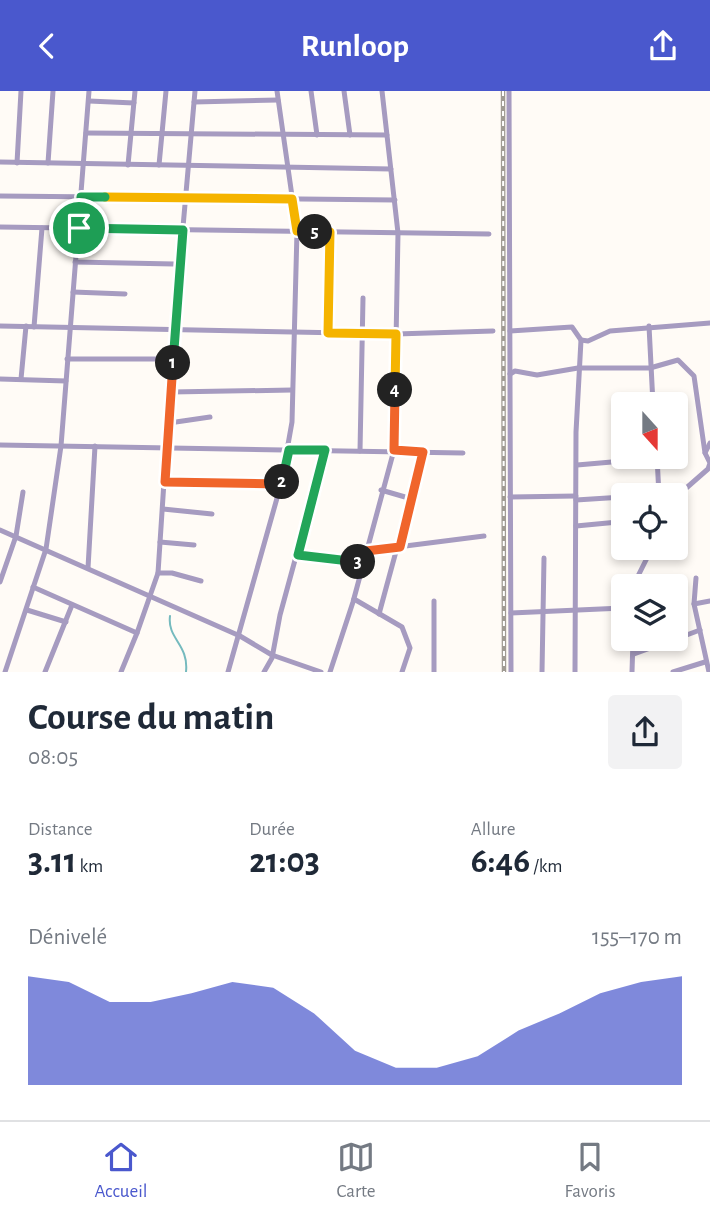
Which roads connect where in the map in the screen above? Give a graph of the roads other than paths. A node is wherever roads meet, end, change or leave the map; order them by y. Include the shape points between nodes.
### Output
1 (21, 91) edge
2 (53, 91) edge
3 (89, 91) edge
4 (135, 91) edge
5 (166, 91) edge
6 (195, 91) edge
7 (277, 91) edge
8 (311, 91) edge
9 (344, 91) edge
10 (382, 91) edge
11 (509, 91) edge
12 (278, 100) junction
13 (89, 101) junction
14 (194, 102) junction
15 (134, 103) junction
16 (86, 133) junction
17 (131, 133) junction
18 (162, 134) junction
19 (191, 134) junction
20 (317, 135) junction
21 (350, 135) junction
22 (387, 135) junction
23 (284, 136) junction
24 (0, 162) edge
25 (17, 163) junction
26 (48, 163) junction
27 (83, 164) junction
28 (128, 165) junction
29 (159, 165) junction
30 (189, 166) junction
31 (287, 167) junction
32 (391, 169) junction
33 (0, 196) edge
34 (81, 197) junction
35 (186, 198) junction
36 (292, 199) junction
37 (395, 201) junction
38 (0, 227) edge
39 (42, 228) junction
40 (79, 228) junction
41 (183, 230) junction
42 (297, 231) junction
43 (330, 232) junction
44 (398, 233) junction
45 (489, 234) dead end
46 (75, 262) junction
47 (174, 264) dead end
48 (73, 292) junction
49 (125, 294) dead end
50 (363, 298) dead end
51 (710, 323) edge
52 (0, 326) edge
53 (26, 326) junction
54 (649, 326) junction
55 (34, 327) junction
56 (69, 327) junction
57 (174, 329) junction
58 (493, 331) dead end
59 (510, 331) junction
60 (295, 332) junction
61 (328, 333) junction
62 (363, 333) junction
63 (396, 334) junction
64 (581, 340) junction
65 (67, 359) junction
66 (173, 359) junction
67 (578, 368) junction
68 (650, 368) junction
69 (510, 375) junction
70 (0, 379) edge
71 (21, 380) junction
72 (66, 381) junction
73 (292, 390) junction
74 (171, 392) junction
75 (652, 392) edge
76 (210, 417) dead end
77 (169, 423) junction
78 (710, 443) edge
79 (0, 445) edge
80 (61, 446) junction
81 (95, 446) junction
82 (167, 448) junction
83 (289, 450) junction
84 (325, 450) junction
85 (394, 450) junction
86 (360, 451) junction
87 (423, 452) junction
88 (463, 453) dead end
89 (705, 453) junction
90 (611, 462) edge
91 (577, 465) junction
92 (165, 482) junction
93 (281, 484) junction
94 (688, 487) edge
95 (381, 490) junction
96 (23, 492) dead end
97 (611, 497) edge
98 (510, 498) junction
99 (576, 498) junction
100 (412, 499) junction
101 (163, 509) junction
102 (212, 514) dead end
103 (611, 523) edge
104 (576, 526) junction
105 (0, 530) edge
106 (16, 536) junction
107 (484, 536) dead end
108 (160, 542) junction
109 (194, 545) dead end
110 (400, 547) junction
111 (46, 549) junction
112 (366, 551) junction
113 (298, 555) junction
114 (544, 558) dead end
115 (363, 563) junction
116 (88, 568) junction
117 (158, 573) junction
118 (696, 578) dead end
119 (201, 581) dead end
120 (0, 582) edge
121 (33, 587) junction
122 (151, 598) junction
123 (354, 599) junction
124 (434, 601) dead end
125 (710, 601) edge
126 (694, 604) junction
127 (72, 605) junction
128 (611, 608) edge
129 (576, 609) junction
130 (27, 610) junction
131 (543, 611) junction
132 (511, 613) junction
133 (379, 614) junction
134 (66, 622) junction
135 (700, 630) junction
136 (137, 633) junction
137 (688, 634) edge
138 (240, 636) junction
139 (634, 651) edge
140 (642, 651) edge
141 (634, 654) junction
142 (272, 655) junction
143 (705, 662) junction
144 (5, 672) edge
145 (45, 672) edge
146 (121, 672) edge
147 (228, 672) edge
148 (264, 672) edge
149 (321, 672) edge
150 (330, 672) edge
151 (402, 672) edge
152 (434, 672) edge
153 (511, 672) edge
154 (542, 672) edge
155 (575, 672) edge
156 (632, 672) edge
157 (673, 672) edge
158 (709, 672) edge

1 - 25 street
2 - 26 street
3 - 13 street
4 - 15 street
5 - 18 street
6 - 14 street
7 - 12 street
8 - 20 street
9 - 21 street
10 - 22 street
11 - 59 street
12 - 14 street
12 - 23 street
13 - 15 street
13 - 16 street
14 - 19 street
15 - 17 street
16 - 17 street
16 - 27 street
17 - 18 street
17 - 28 street
18 - 19 street
18 - 29 street
19 - 23 street
19 - 30 street
20 - 21 street
20 - 23 street
21 - 22 street
22 - 32 street
23 - 31 street
24 - 25 street
25 - 26 street
26 - 27 street
27 - 28 street
27 - 34 street
28 - 29 street
29 - 30 street
30 - 31 street
30 - 35 street
31 - 32 street
31 - 36 street
32 - 37 street
33 - 34 street
34 - 35 street
34 - 40 street
35 - 36 street
35 - 41 street
36 - 37 street
36 - 42 street
37 - 44 street
38 - 39 street
39 - 40 street
39 - 55 street
40 - 41 street
40 - 46 street
41 - 42 street
41 - 57 street
42 - 43 street
42 - 60 street
43 - 44 street
43 - 61 street
44 - 45 street
44 - 63 street
46 - 47 street
46 - 48 street
48 - 49 street
48 - 56 street
50 - 62 street
51 - 54 street
52 - 53 street
53 - 55 street
53 - 71 street
54 - 64 street
54 - 68 street
55 - 56 street
56 - 57 street
56 - 65 street
57 - 60 street
57 - 66 street
58 - 63 street
59 - 64 street via 572,327
59 - 69 street
60 - 61 street
60 - 73 street
61 - 62 street
62 - 63 street
62 - 86 street
63 - 85 street
64 - 67 street
65 - 66 street
65 - 72 street
66 - 74 street
67 - 68 street
67 - 69 street
67 - 91 street
68 - 75 street
68 - 89 street via 678,361 694,376
69 - 98 street
70 - 71 street
71 - 72 street
72 - 80 street
73 - 74 street
73 - 83 street
74 - 77 street
76 - 77 street
77 - 82 street
78 - 89 street
79 - 80 street
80 - 81 street
80 - 111 street
81 - 82 street
81 - 116 street
82 - 83 street
82 - 92 street
83 - 84 street
83 - 93 street
84 - 86 street
84 - 113 street
85 - 86 street
85 - 87 street
85 - 95 street
87 - 88 street
87 - 100 street
89 - 94 street via 710,463
90 - 91 street
91 - 99 street
92 - 93 street
92 - 101 street
93 - 138 street
95 - 100 street
95 - 112 street
96 - 106 street
97 - 99 street
98 - 99 street
98 - 132 street
99 - 104 street
100 - 110 street
101 - 102 street
101 - 108 street
103 - 104 street
104 - 129 street
105 - 106 street
106 - 111 street
106 - 120 street
107 - 110 street
108 - 109 street
108 - 117 street
110 - 112 street
110 - 133 street
111 - 116 street
111 - 121 street
112 - 115 street
113 - 115 street
113 - 142 street
114 - 131 street
115 - 123 street
116 - 122 street
117 - 119 street
117 - 122 street
118 - 126 street
121 - 127 street
121 - 130 street
122 - 136 street
122 - 138 street
123 - 133 street
123 - 150 street
124 - 152 street
125 - 126 street
126 - 135 street
127 - 134 street
127 - 136 street
128 - 129 street
129 - 131 street
129 - 155 street
130 - 134 street
130 - 144 street
131 - 132 street
131 - 154 street
132 - 153 street
133 - 151 street via 402,627 408,636 410,648
134 - 145 street
135 - 137 street
135 - 143 street
136 - 146 street
138 - 142 street
138 - 147 street
139 - 141 street
140 - 141 street
141 - 156 street
142 - 148 street
142 - 149 street
143 - 157 street
143 - 158 street

